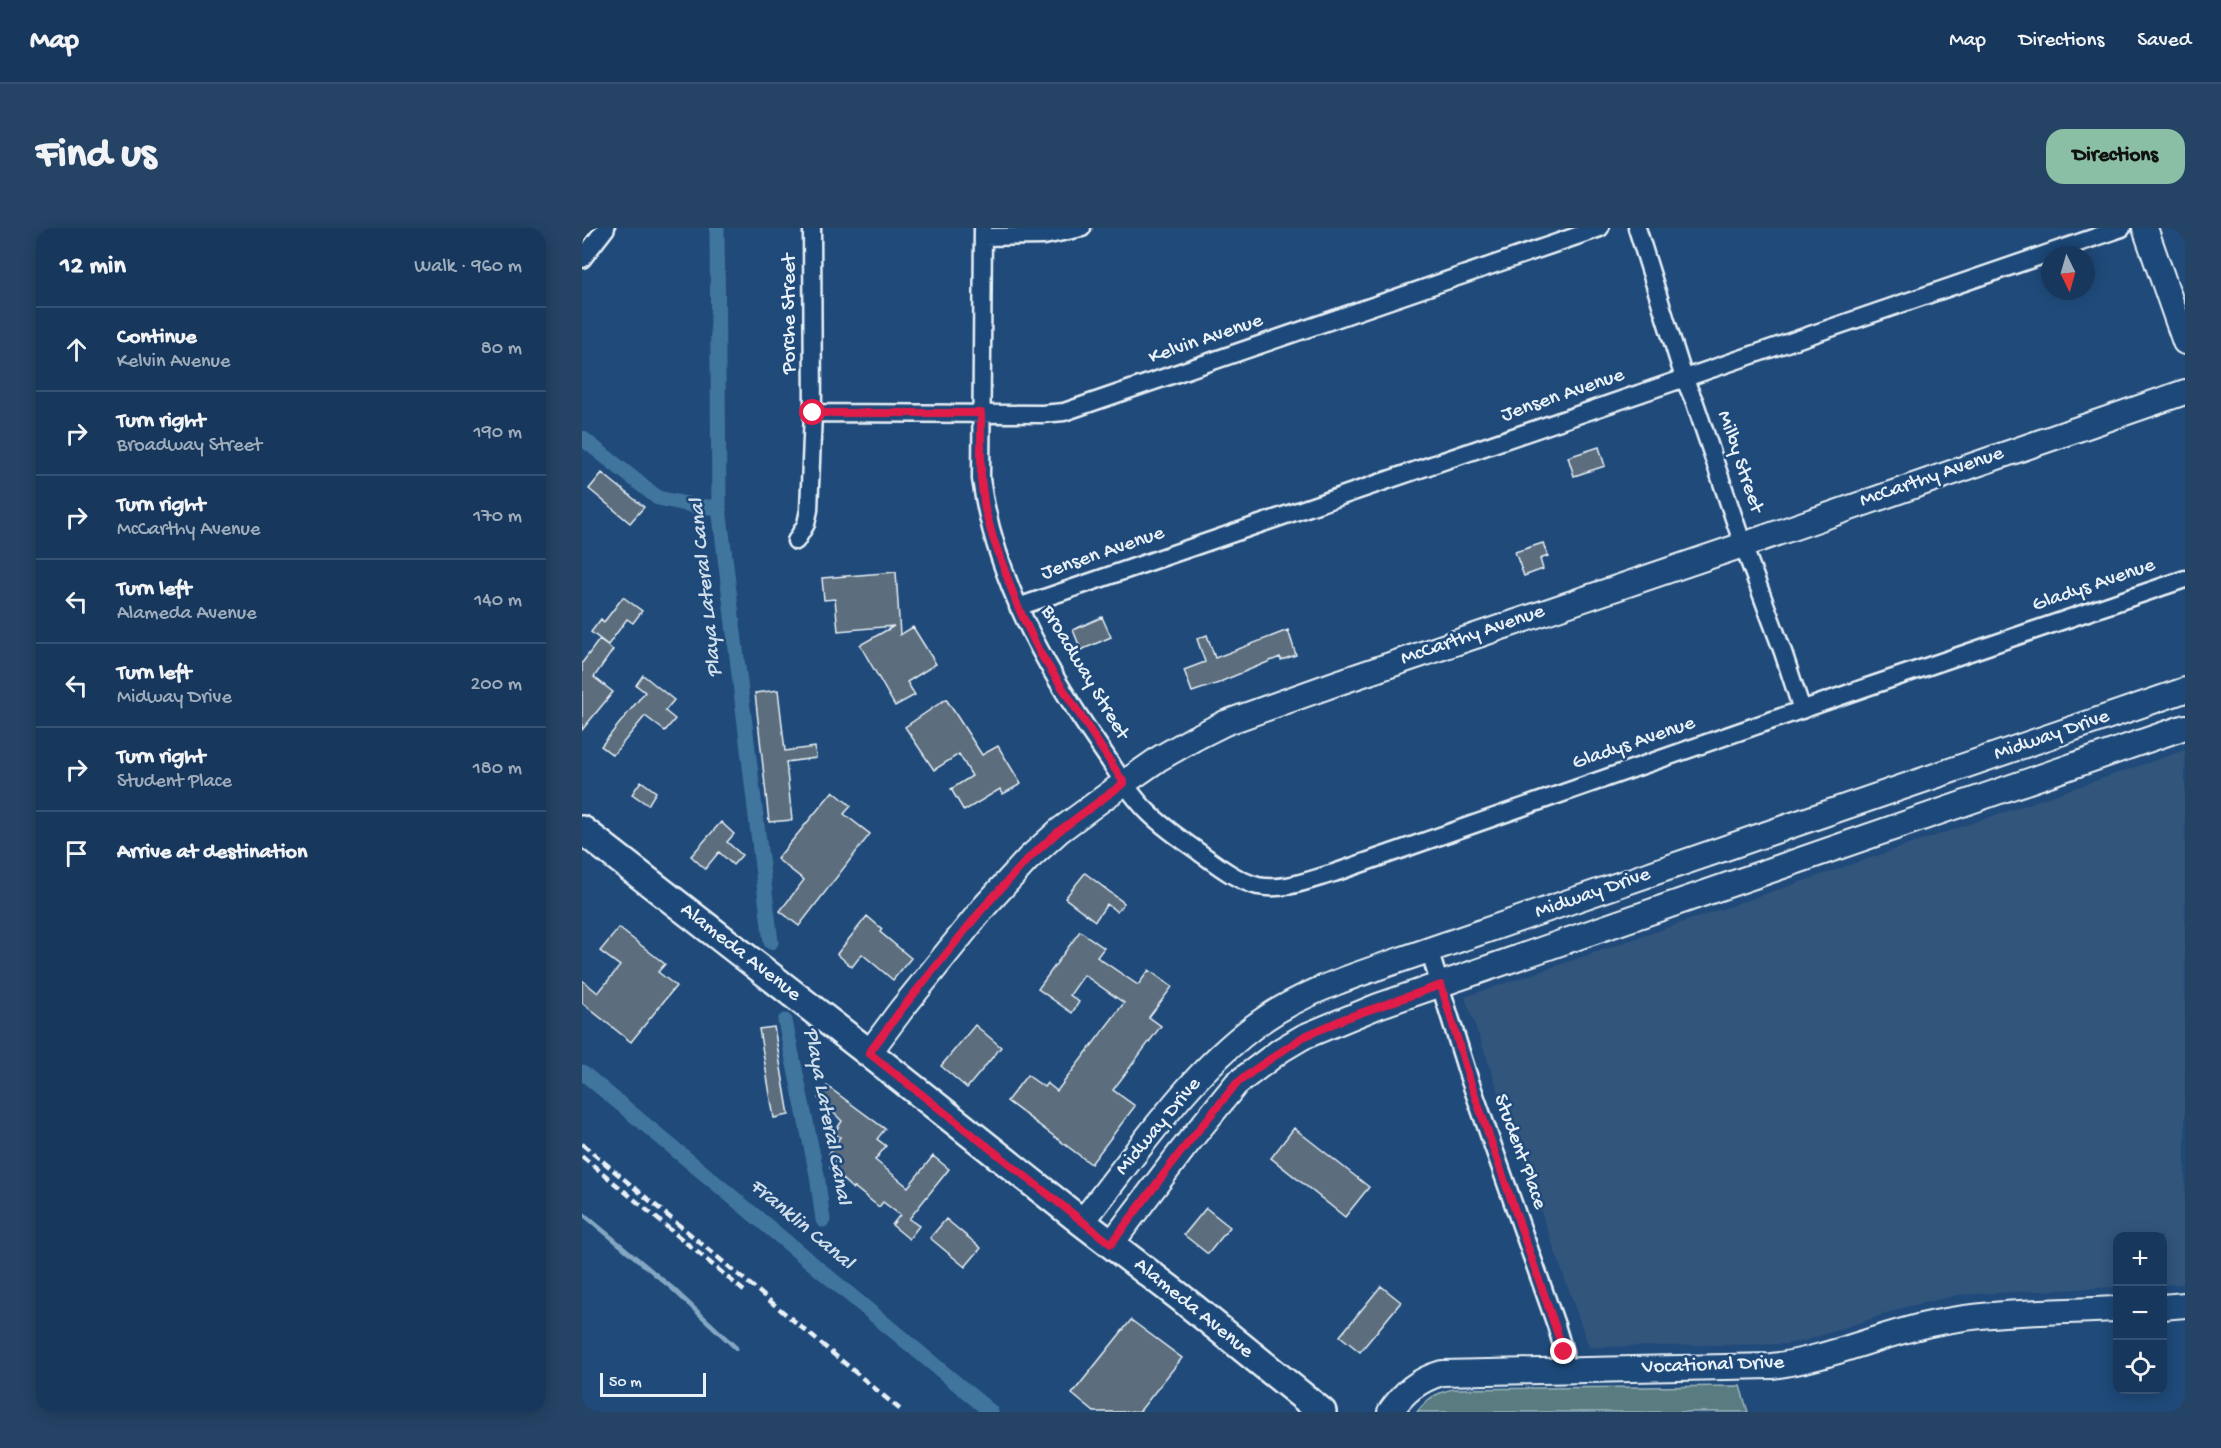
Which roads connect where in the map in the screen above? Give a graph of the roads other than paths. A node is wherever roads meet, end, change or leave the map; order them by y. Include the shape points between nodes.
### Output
1 (606, 228) edge
2 (812, 228) edge
3 (1082, 228) edge
4 (1600, 228) edge
5 (1636, 228) edge
6 (2122, 228) edge
7 (2145, 228) edge
8 (983, 233) edge
9 (582, 259) edge
10 (2185, 342) edge
11 (1684, 378) junction
12 (2185, 392) edge
13 (813, 413) junction
14 (981, 413) junction
15 (796, 542) dead end
16 (1743, 545) junction
17 (2185, 579) edge
18 (1018, 607) junction
19 (2185, 690) edge
20 (1802, 710) junction
21 (2185, 727) edge
22 (1124, 783) junction
23 (582, 830) edge
24 (1429, 950) junction
25 (1441, 985) junction
26 (869, 1053) junction
27 (1082, 1222) junction
28 (1111, 1244) junction
29 (2185, 1305) edge
30 (2167, 1307) edge
31 (2113, 1309) edge
32 (1563, 1369) junction
33 (1322, 1412) edge
34 (1390, 1412) edge

1 - 9 street
2 - 13 street, Porche Street
3 - 8 street via 1044,236
4 - 14 street, Kelvin Avenue via 1077,409 1042,414
5 - 11 street, Milby Street
6 - 11 street, Jensen Avenue
7 - 10 main road
8 - 14 street, Broadway Street
11 - 16 street, Milby Street
11 - 18 street, Jensen Avenue
12 - 16 main road, McCarthy Avenue
13 - 14 street, Kelvin Avenue
13 - 15 street, Porche Street via 809,510
14 - 18 street, Broadway Street via 985,509
16 - 20 street, Milby Street
16 - 22 main road, McCarthy Avenue via 1225,723 1160,758
17 - 20 street, Gladys Avenue
18 - 22 street, Broadway Street via 1040,653
19 - 24 main road, Midway Drive
20 - 22 street, Gladys Avenue via 1287,887 1258,886 1221,868 1147,811
21 - 25 main road, Midway Drive
22 - 26 main road, McCarthy Avenue via 1028,859 984,907
23 - 26 main road, Alameda Avenue
24 - 25 street, Student Place
24 - 27 main road, Midway Drive via 1308,994 1243,1035 1176,1104
25 - 28 main road, Midway Drive via 1303,1037 1236,1084
25 - 32 street, Student Place via 1469,1078 1556,1325 1564,1352
26 - 27 main road, Alameda Avenue
27 - 28 main road, Alameda Avenue
28 - 33 main road, Alameda Avenue
29 - 30 main road
31 - 32 main road, Vocational Drive via 1934,1323 1811,1360 1772,1366
32 - 34 main road, Vocational Drive via 1442,1373 1415,1384

